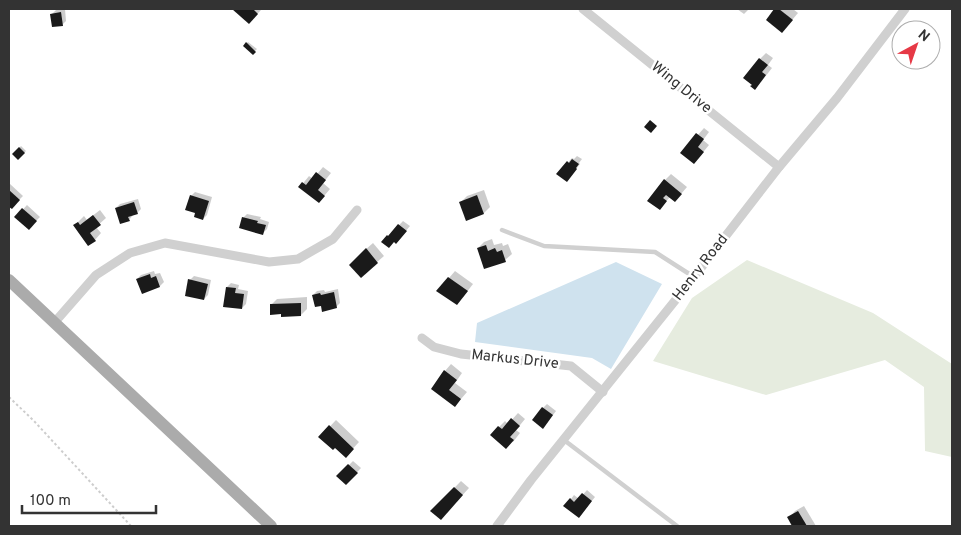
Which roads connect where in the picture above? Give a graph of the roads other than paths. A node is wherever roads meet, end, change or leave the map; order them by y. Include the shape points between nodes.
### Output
1 (584, 9) edge
2 (904, 9) edge
3 (779, 167) junction
4 (356, 210) dead end
5 (502, 230) dead end
6 (694, 277) junction
7 (9, 280) edge
8 (54, 323) junction
9 (422, 338) dead end
10 (603, 392) junction
11 (564, 440) junction
12 (271, 526) edge
13 (497, 526) edge
14 (677, 526) edge

1 - 3 street, Wing Drive
2 - 3 street, Henry Road via 837,98
3 - 6 street, Henry Road
4 - 8 street via 333,239 298,259 268,262 165,243 130,253 96,274
5 - 6 lane via 544,246 655,252
6 - 10 street, Henry Road
7 - 8 main road
8 - 12 main road
9 - 10 street, Markus Drive via 434,347 461,354 571,366
10 - 11 street, Henry Road
11 - 13 street, Henry Road
11 - 14 lane

